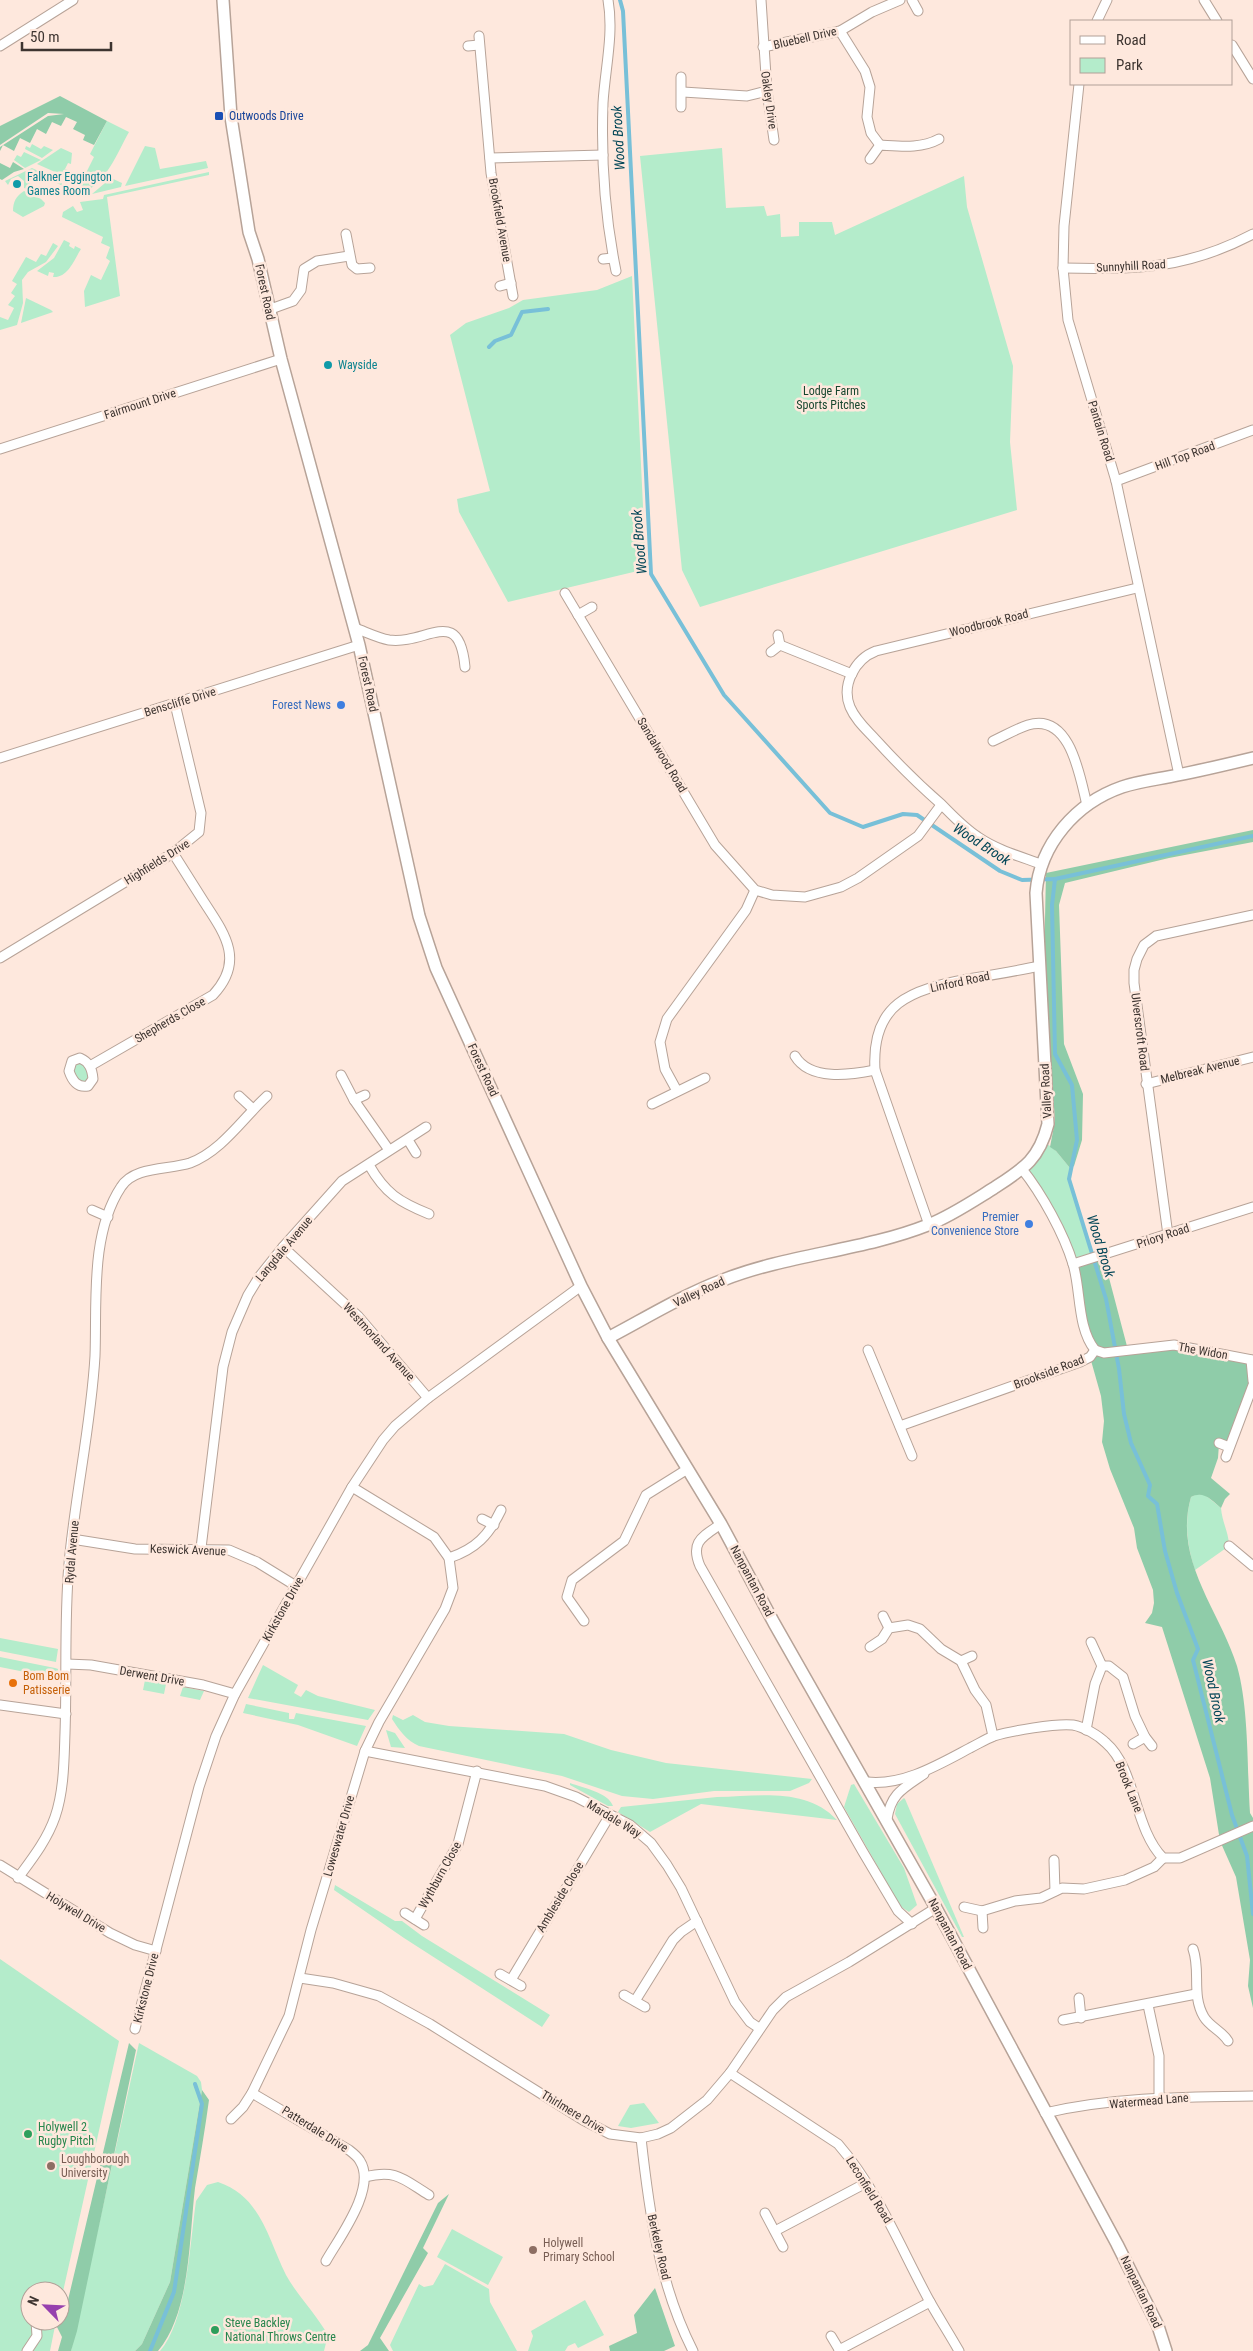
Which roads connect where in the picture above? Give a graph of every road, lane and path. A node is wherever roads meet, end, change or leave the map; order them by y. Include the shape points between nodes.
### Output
1 (73, 0) edge
2 (223, 0) edge
3 (608, 0) edge
4 (761, 0) edge
5 (900, 0) edge
6 (912, 0) edge
7 (1107, 0) edge
8 (1204, 0) edge
9 (918, 11) dead end
10 (1097, 20) edge
11 (1216, 20) edge
12 (840, 31) junction
13 (0, 46) edge
14 (468, 46) dead end
15 (763, 47) junction
16 (1233, 47) edge
17 (681, 76) dead end
18 (1253, 79) edge
19 (1079, 85) edge
20 (767, 91) junction
21 (683, 92) junction
22 (681, 107) dead end
23 (774, 140) dead end
24 (939, 140) dead end
25 (880, 145) junction
26 (603, 155) junction
27 (490, 158) junction
28 (870, 159) dead end
29 (346, 234) dead end
30 (1253, 234) edge
31 (349, 256) junction
32 (613, 258) junction
33 (603, 259) dead end
34 (370, 268) dead end
35 (1063, 268) junction
36 (616, 271) dead end
37 (511, 283) junction
38 (500, 286) dead end
39 (514, 296) dead end
40 (268, 310) junction
41 (281, 359) junction
42 (1253, 430) edge
43 (0, 449) edge
44 (1116, 481) junction
45 (1137, 588) junction
46 (565, 593) dead end
47 (592, 607) dead end
48 (578, 615) junction
49 (355, 628) junction
50 (778, 635) dead end
51 (360, 645) junction
52 (780, 645) junction
53 (771, 652) dead end
54 (465, 667) dead end
55 (852, 674) junction
56 (175, 704) junction
57 (993, 741) dead end
58 (0, 758) edge
59 (1253, 758) edge
60 (1179, 775) junction
61 (941, 805) junction
62 (1087, 805) junction
63 (173, 853) junction
64 (1039, 868) junction
65 (755, 890) junction
66 (1253, 915) edge
67 (0, 958) edge
68 (1040, 966) junction
69 (1253, 1057) edge
70 (796, 1063) dead end
71 (90, 1066) dead end
72 (875, 1070) junction
73 (341, 1075) dead end
74 (705, 1078) dead end
75 (1146, 1084) junction
76 (676, 1091) junction
77 (365, 1095) dead end
78 (239, 1096) dead end
79 (267, 1096) dead end
80 (354, 1100) junction
81 (652, 1104) dead end
82 (253, 1109) junction
83 (426, 1127) dead end
84 (408, 1140) junction
85 (389, 1150) junction
86 (416, 1153) dead end
87 (369, 1165) junction
88 (1022, 1169) junction
89 (1253, 1207) edge
90 (92, 1210) dead end
91 (429, 1214) dead end
92 (108, 1216) junction
93 (929, 1225) junction
94 (1168, 1235) junction
95 (283, 1247) junction
96 (1073, 1264) junction
97 (581, 1286) junction
98 (608, 1338) junction
99 (868, 1350) dead end
100 (1095, 1350) junction
101 (1252, 1360) edge
102 (1253, 1383) edge
103 (428, 1398) junction
104 (900, 1426) junction
105 (1219, 1443) dead end
106 (1229, 1447) junction
107 (912, 1456) dead end
108 (1226, 1457) dead end
109 (686, 1470) junction
110 (352, 1487) junction
111 (502, 1510) dead end
112 (482, 1519) dead end
113 (721, 1524) junction
114 (494, 1525) junction
115 (72, 1539) junction
116 (1229, 1546) dead end
117 (201, 1548) junction
118 (449, 1558) junction
119 (1253, 1566) edge
120 (296, 1586) junction
121 (884, 1616) dead end
122 (584, 1621) dead end
123 (889, 1628) junction
124 (1091, 1642) dead end
125 (870, 1647) dead end
126 (972, 1656) dead end
127 (961, 1661) junction
128 (67, 1664) junction
129 (1102, 1666) junction
130 (235, 1694) junction
131 (0, 1705) edge
132 (66, 1714) junction
133 (1086, 1730) junction
134 (993, 1736) junction
135 (1144, 1737) junction
136 (1133, 1744) dead end
137 (1152, 1746) dead end
138 (365, 1751) junction
139 (933, 1768) junction
140 (477, 1771) junction
141 (867, 1782) junction
142 (610, 1815) junction
143 (888, 1819) junction
144 (1250, 1827) edge
145 (1163, 1858) junction
146 (1054, 1860) dead end
147 (0, 1865) edge
148 (18, 1878) junction
149 (1055, 1891) junction
150 (964, 1907) dead end
151 (936, 1908) junction
152 (982, 1911) junction
153 (405, 1913) dead end
154 (415, 1919) junction
155 (697, 1921) junction
156 (424, 1924) dead end
157 (912, 1924) junction
158 (983, 1928) dead end
159 (1193, 1948) dead end
160 (156, 1951) junction
161 (500, 1974) dead end
162 (300, 1978) junction
163 (511, 1980) junction
164 (521, 1986) dead end
165 (1196, 1994) junction
166 (624, 1995) dead end
167 (1079, 1998) dead end
168 (635, 2002) junction
169 (1148, 2005) junction
170 (645, 2007) dead end
171 (1081, 2018) junction
172 (1063, 2020) dead end
173 (759, 2028) junction
174 (136, 2029) dead end
175 (1228, 2042) dead end
176 (730, 2073) junction
177 (252, 2093) junction
178 (1253, 2096) edge
179 (1160, 2098) junction
180 (1045, 2113) junction
181 (231, 2118) dead end
182 (641, 2138) junction
183 (364, 2177) junction
184 (866, 2183) junction
185 (429, 2195) dead end
186 (764, 2213) dead end
187 (775, 2231) junction
188 (783, 2248) dead end
189 (326, 2261) dead end
190 (930, 2302) junction
191 (37, 2331) edge
192 (831, 2336) dead end
193 (839, 2350) edge
194 (27, 2351) edge
195 (693, 2351) edge
196 (959, 2351) edge
197 (1166, 2351) edge

1 - 13 street
2 - 40 street, Forest Road via 233,126 250,232
3 - 26 street via 612,20 603,103
4 - 15 street, Oakley Drive
5 - 12 street, Bluebell Drive
6 - 9 street
7 - 10 street
8 - 11 street
12 - 15 street, Bluebell Drive
12 - 25 street via 865,70 870,87 867,117 871,132
14 - 27 street, Brookfield Avenue via 479,41
15 - 20 street, Oakley Drive
16 - 18 street
17 - 21 street
19 - 35 street, Pantain Road via 1064,226
20 - 21 street via 747,96
20 - 23 street, Oakley Drive
21 - 22 street
24 - 25 street via 930,144
25 - 28 street
26 - 27 street
26 - 32 street
27 - 37 street, Brookfield Avenue
29 - 31 street
30 - 35 street, Sunnyhill Road via 1213,253 1167,265
31 - 34 street via 354,268
31 - 40 street via 311,264 304,269 301,290 293,301
32 - 33 street
32 - 36 street
35 - 44 street, Pantain Road via 1068,320
37 - 38 street
37 - 39 street, Brookfield Avenue
40 - 41 street, Forest Road
41 - 43 street, Fairmount Drive
41 - 49 street, Forest Road
42 - 44 street, Hill Top Road
44 - 45 street, Pantain Road
45 - 55 street, Woodbrook Road via 876,651 859,661
45 - 60 street, Pantain Road
46 - 48 street, Sandalwood Road
47 - 48 street
48 - 65 street, Sandalwood Road via 715,845
49 - 51 street, Forest Road
49 - 54 street via 388,640 447,631 461,642
50 - 52 street
51 - 56 street, Benscliffe Drive
51 - 97 street, Forest Road via 419,916 436,968
52 - 53 street
52 - 55 street
55 - 61 street via 849,700 856,719
56 - 58 street, Benscliffe Drive
56 - 63 street, Highfields Drive via 201,823 199,832
57 - 62 street via 1030,724 1042,724 1057,730 1072,748
59 - 60 street, Valley Road
60 - 62 street, Valley Road via 1123,787
61 - 64 street via 978,838
61 - 65 street via 926,827 904,847 841,887 822,894 797,897
62 - 64 street, Valley Road via 1054,839
63 - 67 street, Highfields Drive
63 - 71 street, Shepherds Close via 225,934 230,959 223,985 213,995
64 - 68 street, Valley Road via 1036,893
65 - 76 street via 746,910 668,1019 660,1042 665,1069
66 - 75 street, Ulverscroft Road via 1156,936 1144,945 1134,970
68 - 72 street, Linford Road via 932,986 910,995 894,1006 881,1026 874,1052
68 - 88 street, Valley Road via 1048,1124 1037,1155
69 - 75 street, Melbreak Avenue
70 - 72 street via 833,1075
72 - 93 street, Linford Road
73 - 80 street
74 - 76 street
75 - 94 street, Ulverscroft Road
76 - 81 street
77 - 80 street
78 - 82 street
79 - 82 street, Rydal Avenue
80 - 85 street
82 - 92 street, Rydal Avenue via 209,1153 192,1162 136,1174 126,1180
83 - 84 street, Langdale Avenue
84 - 85 street, Langdale Avenue
84 - 86 street
85 - 87 street, Langdale Avenue
87 - 91 street via 379,1183 393,1196
87 - 95 street, Langdale Avenue via 342,1181
88 - 93 street, Valley Road via 966,1206
88 - 96 street, Brookside Road via 1040,1193
89 - 94 street, Priory Road
90 - 92 street
92 - 115 street, Rydal Avenue via 99,1246 92,1397
93 - 98 street, Valley Road via 883,1240 724,1280
94 - 96 street, Priory Road
95 - 103 street, Westmorland Avenue via 358,1316
95 - 117 street, Langdale Avenue via 258,1277 232,1332 223,1367
96 - 100 street, Brookside Road via 1085,1328
97 - 98 street, Forest Road
97 - 103 street, Kirkstone Drive
98 - 109 street, Nanpantan Road
99 - 104 street
100 - 101 street, The Widon via 1104,1353 1174,1345
100 - 104 street, Brookside Road via 1080,1362
101 - 102 street
102 - 106 street
103 - 110 street, Kirkstone Drive via 382,1440
104 - 107 street
105 - 106 street
106 - 108 street
109 - 113 street, Nanpantan Road
109 - 122 street via 646,1495 624,1541 572,1580 567,1597
110 - 118 street, Loweswater Drive via 425,1530 443,1546
110 - 120 street, Kirkstone Drive
111 - 114 street
112 - 114 street
113 - 141 street, Nanpantan Road via 774,1623
113 - 157 street via 703,1536 696,1546 695,1556 868,1860 898,1910
114 - 118 street via 478,1544
115 - 117 street, Keswick Avenue via 135,1549
115 - 128 street, Rydal Avenue
116 - 119 street
117 - 120 street, Keswick Avenue via 240,1554
118 - 138 street, Loweswater Drive via 453,1583 448,1603
120 - 130 street, Kirkstone Drive
121 - 123 street
123 - 125 street via 882,1639
123 - 127 street via 908,1625 920,1628 941,1649
124 - 129 street
126 - 127 street
127 - 134 street via 986,1705
128 - 130 street, Derwent Drive via 91,1665 194,1683
128 - 132 street, Rydal Avenue
129 - 133 street via 1094,1684
129 - 135 street via 1109,1666 1123,1676
130 - 160 street, Kirkstone Drive via 199,1786
131 - 132 street
132 - 148 street, Rydal Avenue via 61,1792 55,1817
133 - 134 street, Brook Lane via 1053,1726
133 - 145 street, Brook Lane via 1107,1743 1119,1760 1151,1844
134 - 139 street, Brook Lane
135 - 136 street
135 - 137 street
138 - 140 street, Mardale Way
138 - 162 street, Loweswater Drive via 311,1930
139 - 141 street, Brook Lane via 882,1784
139 - 143 street, Brook Lane via 895,1796 889,1805
140 - 142 street, Mardale Way via 562,1792
140 - 154 street, Wythburn Close via 458,1844
141 - 143 street, Nanpantan Road
142 - 155 street, Mardale Way via 651,1843 681,1888
142 - 163 street, Ambleside Close
143 - 151 street, Nanpantan Road
144 - 145 street via 1180,1858
145 - 149 street via 1154,1867 1125,1880 1084,1889 1062,1888
146 - 149 street
147 - 148 street, Holywell Drive
148 - 160 street, Holywell Drive via 110,1932
149 - 152 street via 1041,1898 1015,1901
150 - 152 street
151 - 157 street, Thirlmere Drive
151 - 180 street, Nanpantan Road
152 - 158 street
153 - 154 street, Wythburn Close
154 - 156 street, Wythburn Close
155 - 168 street via 674,1940
155 - 173 street, Mardale Way via 736,2002 750,2022
157 - 173 street, Thirlmere Drive via 786,1997
159 - 165 street
160 - 174 street, Kirkstone Drive
161 - 163 street
162 - 177 street, Loweswater Drive via 289,2016
162 - 182 street, Thirlmere Drive via 333,1982 379,1996 430,2024 583,2120 610,2134
163 - 164 street
165 - 169 street
165 - 175 street via 1203,2016
166 - 168 street
167 - 171 street
168 - 170 street
169 - 171 street
169 - 179 street via 1158,2056
171 - 172 street
173 - 176 street, Thirlmere Drive
176 - 182 street, Thirlmere Drive via 707,2100 685,2118 658,2134
176 - 184 street, Leconfield Road via 838,2144
177 - 181 street, Loweswater Drive
177 - 183 street, Patterdale Drive via 349,2150 361,2161
178 - 179 street, Watermead Lane
179 - 180 street, Watermead Lane
180 - 197 street, Nanpantan Road via 1117,2244 1158,2326
182 - 195 street, Berkeley Road via 657,2250 682,2330
183 - 185 street via 395,2174
183 - 189 street via 358,2205 335,2254
184 - 187 street
184 - 190 street, Leconfield Road
186 - 187 street
187 - 188 street
190 - 193 street
190 - 196 street, Leconfield Road
191 - 194 street
192 - 193 street

